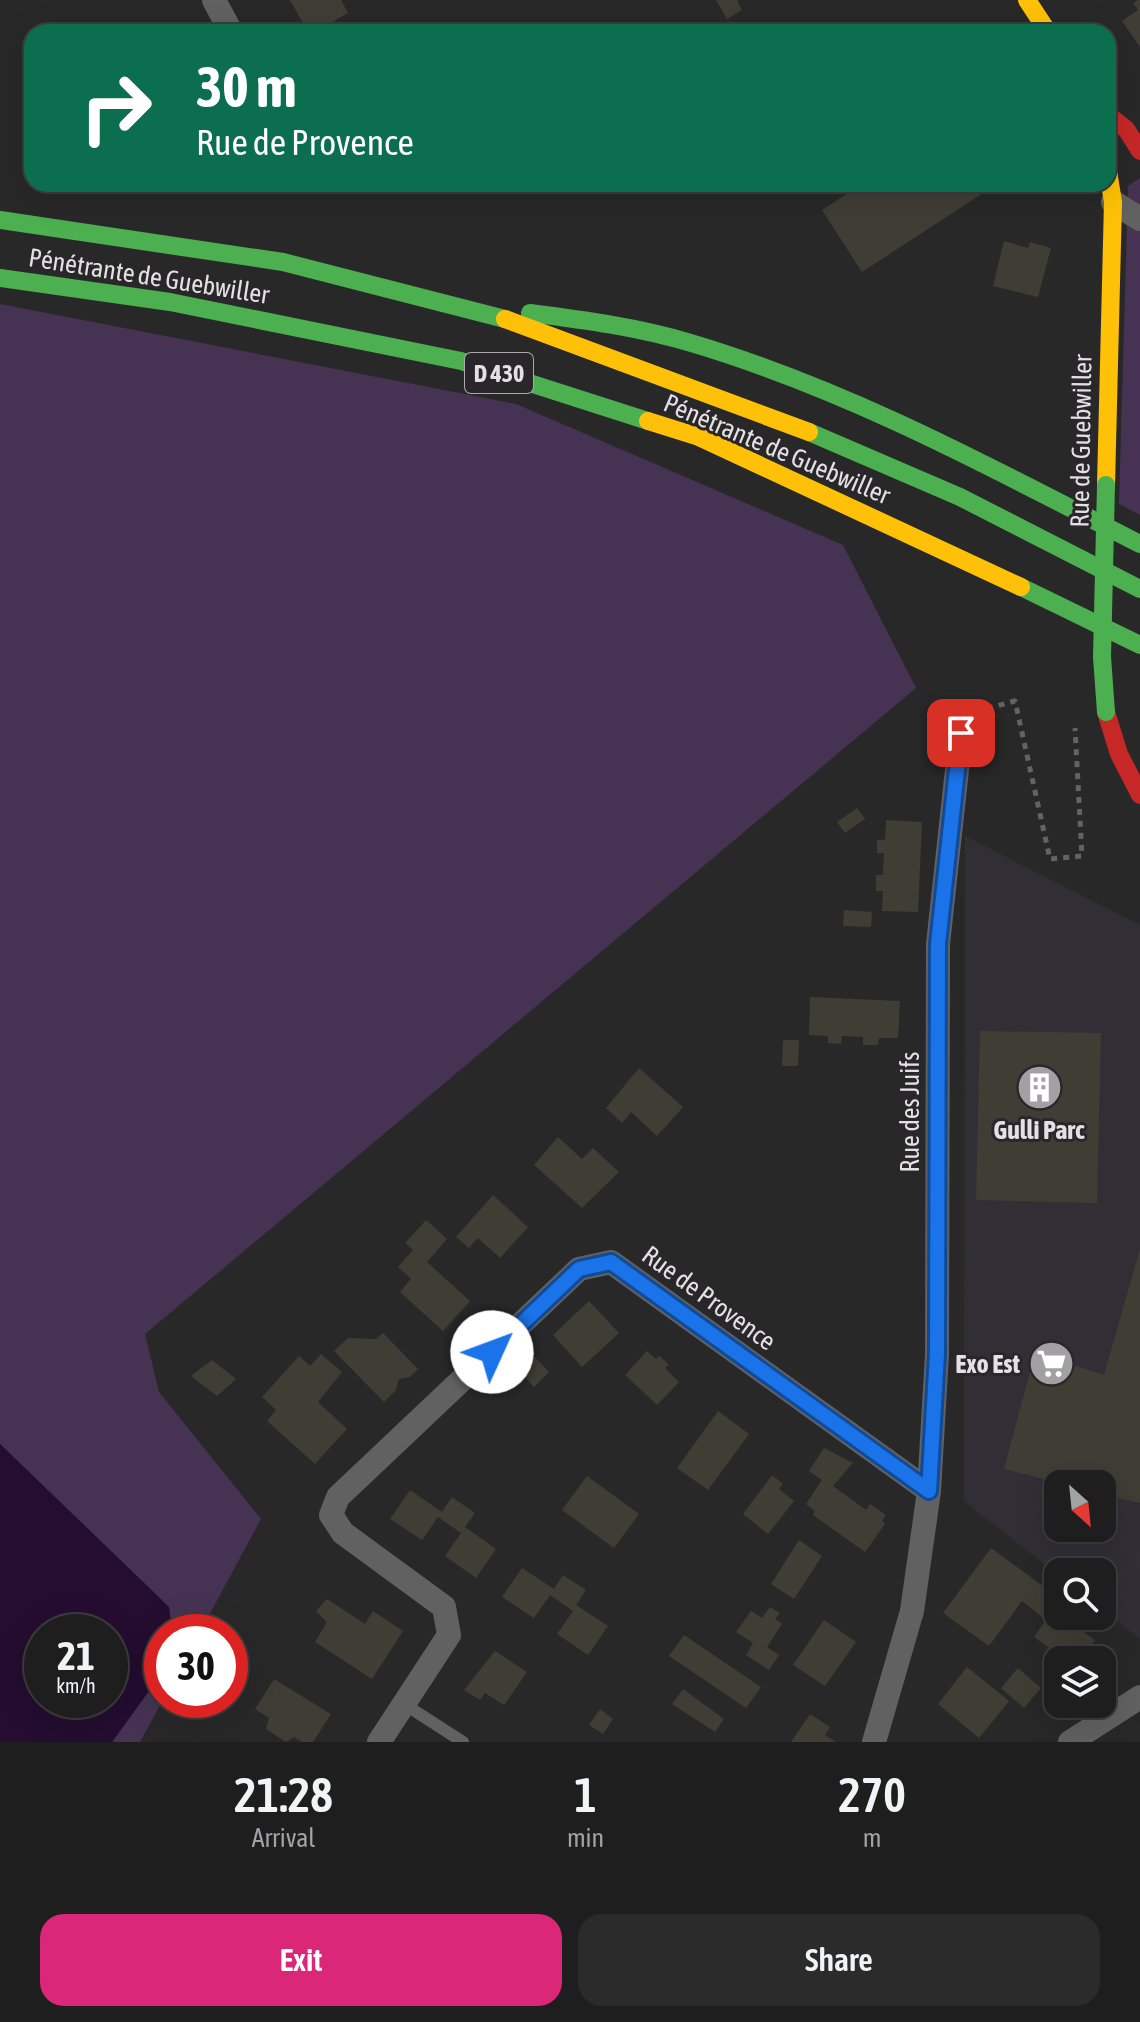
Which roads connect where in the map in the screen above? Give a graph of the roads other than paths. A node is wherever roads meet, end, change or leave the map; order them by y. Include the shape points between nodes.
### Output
1 (214, 0) edge
2 (1027, 0) edge
3 (227, 24) edge
4 (1043, 24) edge
5 (1116, 121) edge
6 (1140, 151) edge
7 (1111, 192) edge
8 (1113, 202) junction
9 (1140, 219) edge
10 (0, 220) edge
11 (0, 278) edge
12 (479, 310) junction
13 (1140, 544) edge
14 (1140, 589) edge
15 (1135, 652) edge
16 (961, 733) road end
17 (1140, 795) edge
18 (929, 1491) junction
19 (1140, 1697) edge
20 (404, 1704) junction
21 (379, 1742) edge
22 (463, 1742) edge
23 (874, 1742) edge
24 (1070, 1742) edge

1 - 3 street
2 - 4 main road
5 - 6 main road
7 - 8 main road, Rue de Guebwiller
8 - 9 street
8 - 17 main road, Rue de Guebwiller, bridge via 1102,657 1106,712
10 - 12 main road, D 430 via 283,262
11 - 15 main road, Pénétrante de Guebwiller / D 430 via 170,302 461,361 699,437 1079,615
12 - 13 main road via 584,317 709,347 913,428
12 - 14 main road, D 430 via 773,416 960,497
16 - 18 street, Rue des Juifs via 938,944 937,1354
18 - 20 street, Rue de Provence via 611,1262 579,1269 338,1497 331,1515 343,1533 444,1607 449,1635
18 - 23 street via 912,1611
19 - 24 street
20 - 21 street, Rue de Provence
20 - 22 lane

